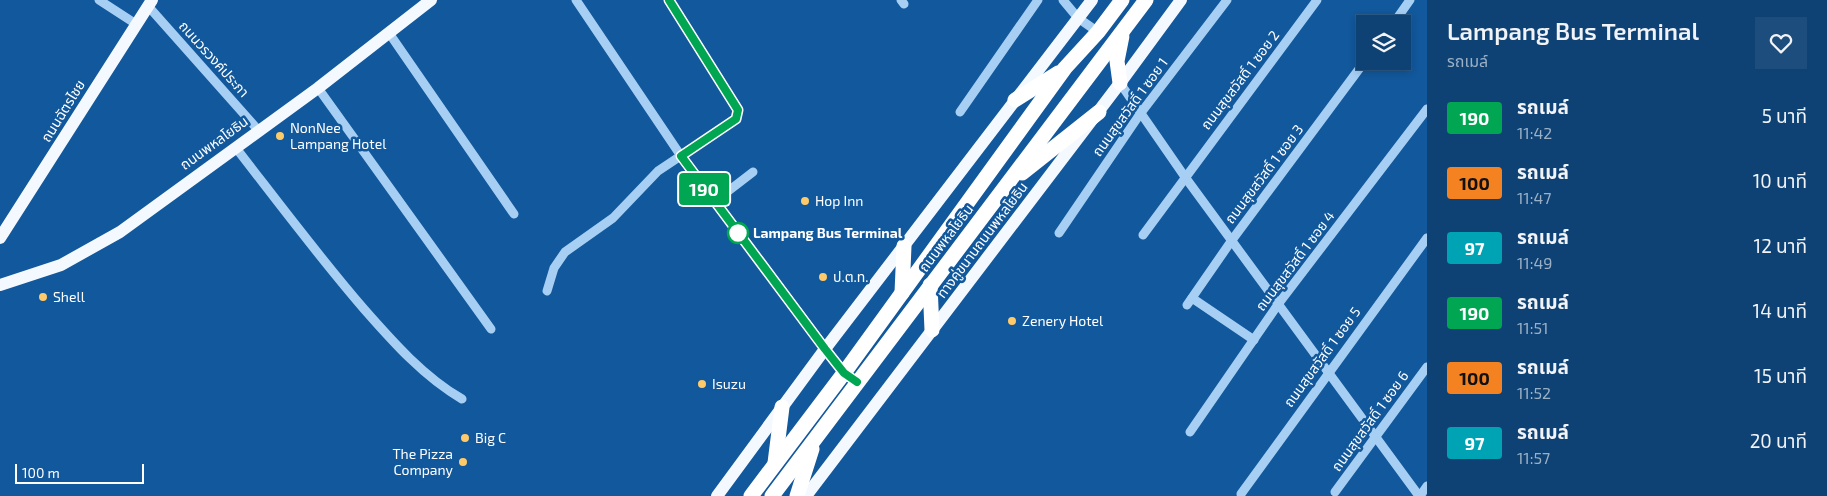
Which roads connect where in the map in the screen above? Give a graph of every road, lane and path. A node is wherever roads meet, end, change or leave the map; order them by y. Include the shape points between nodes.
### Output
1 (99, 0) edge
2 (431, 0) edge
3 (576, 0) edge
4 (669, 0) edge
5 (1038, 0) edge
6 (1063, 0) edge
7 (1092, 0) edge
8 (1122, 0) edge
9 (1146, 0) edge
10 (1181, 0) edge
11 (1227, 0) edge
12 (1318, 0) edge
13 (1410, 0) edge
14 (150, 3) edge
15 (1399, 15) edge
16 (1078, 18) junction
17 (136, 24) junction
18 (1124, 29) junction
19 (1098, 32) junction
20 (389, 33) junction
21 (1065, 68) junction
22 (1358, 70) edge
23 (1120, 83) junction
24 (318, 88) junction
25 (1015, 100) junction
26 (1427, 109) edge
27 (960, 112) dead end
28 (1099, 112) junction
29 (1140, 114) junction
30 (259, 131) junction
31 (236, 148) junction
32 (681, 156) junction
33 (753, 172) dead end
34 (1185, 177) junction
35 (1005, 187) junction
36 (714, 202) junction
37 (514, 214) dead end
38 (1059, 233) dead end
39 (1143, 235) dead end
40 (0, 238) edge
41 (1427, 238) edge
42 (1232, 240) junction
43 (904, 246) junction
44 (0, 285) edge
45 (930, 285) junction
46 (547, 291) dead end
47 (902, 293) junction
48 (1279, 304) junction
49 (491, 329) dead end
50 (932, 330) junction
51 (1254, 340) junction
52 (825, 349) junction
53 (1427, 367) edge
54 (1328, 372) junction
55 (844, 373) junction
56 (857, 382) junction
57 (462, 399) dead end
58 (779, 411) junction
59 (1190, 432) dead end
60 (1376, 437) junction
61 (816, 438) junction
62 (775, 465) junction
63 (1427, 486) edge
64 (1335, 492) dead end
65 (1241, 494) dead end
66 (716, 496) edge
67 (752, 496) edge
68 (772, 496) edge
69 (797, 496) edge
70 (806, 496) edge
71 (1419, 496) edge

1 - 17 street
2 - 20 main road, ถนนพหลโยธิน
3 - 32 street
4 - 32 street via 738,110 736,119
5 - 27 street
6 - 16 street
7 - 16 main road
8 - 19 highway, ถนนพหลโยธิน
9 - 18 highway, ถนนพหลโยธิน
10 - 23 main road, ทางคู่ขนานถนนพหลโยธิน
11 - 29 street, ถนนสุขสวัสดิ์ 1 ซอย 1
12 - 34 street, ถนนสุขสวัสดิ์ 1 ซอย 2
13 - 15 street
14 - 17 main road, ถนนฉัตรไชย
14 - 30 street, ถนนวรวงค์ประภา
16 - 19 street
16 - 25 main road
17 - 40 main road, ถนนฉัตรไชย
18 - 23 highway via 1117,60
18 - 35 highway, ถนนพหลโยธิน
19 - 21 highway, ถนนพหลโยธิน
20 - 24 main road, ถนนพหลโยธิน
20 - 37 street
21 - 25 highway
21 - 47 highway, ถนนพหลโยธิน
22 - 42 street, ถนนสุขสวัสดิ์ 1 ซอย 3
23 - 28 main road, ทางคู่ขนานถนนพหลโยธิน
23 - 29 street
24 - 30 main road, ถนนพหลโยธิน
24 - 49 street
25 - 43 main road
26 - 48 street, ถนนสุขสวัสดิ์ 1 ซอย 4
28 - 35 highway
28 - 50 main road, ทางคู่ขนานถนนพหลโยธิน
29 - 34 street
29 - 38 street, ถนนสุขสวัสดิ์ 1 ซอย 1
30 - 31 main road, ถนนพหลโยธิน
31 - 44 main road, ถนนพหลโยธิน via 120,232 61,265
31 - 57 street via 332,272 374,320 431,376
32 - 36 street
32 - 46 street via 658,171 599,230 565,252 554,268
33 - 36 street
34 - 39 street, ถนนสุขสวัสดิ์ 1 ซอย 2
34 - 42 street
35 - 45 highway, ถนนพหลโยธิน
36 - 52 street
41 - 54 street, ถนนสุขสวัสดิ์ 1 ซอย 5
42 - 48 street
42 - 51 street, ถนนสุขสวัสดิ์ 1 ซอย 3 via 1189,301
43 - 47 highway
43 - 52 main road
45 - 50 highway
45 - 56 highway, ถนนพหลโยธิน
47 - 55 highway, ถนนพหลโยธิน
48 - 51 street, ถนนสุขสวัสดิ์ 1 ซอย 4
48 - 54 street
50 - 70 main road, ทางคู่ขนานถนนพหลโยธิน
51 - 59 street, ถนนสุขสวัสดิ์ 1 ซอย 4
52 - 55 street
52 - 58 main road
53 - 60 street, ถนนสุขสวัสดิ์ 1 ซอย 6
54 - 60 street
54 - 65 street, ถนนสุขสวัสดิ์ 1 ซอย 5
55 - 56 highway
55 - 62 highway, ถนนพหลโยธิน
56 - 61 highway, ถนนพหลโยธิน
58 - 62 highway
58 - 66 main road
60 - 64 street, ถนนสุขสวัสดิ์ 1 ซอย 6
60 - 71 street
61 - 68 highway, ถนนพหลโยธิน
61 - 69 highway
62 - 67 highway, ถนนพหลโยธิน
63 - 71 street

